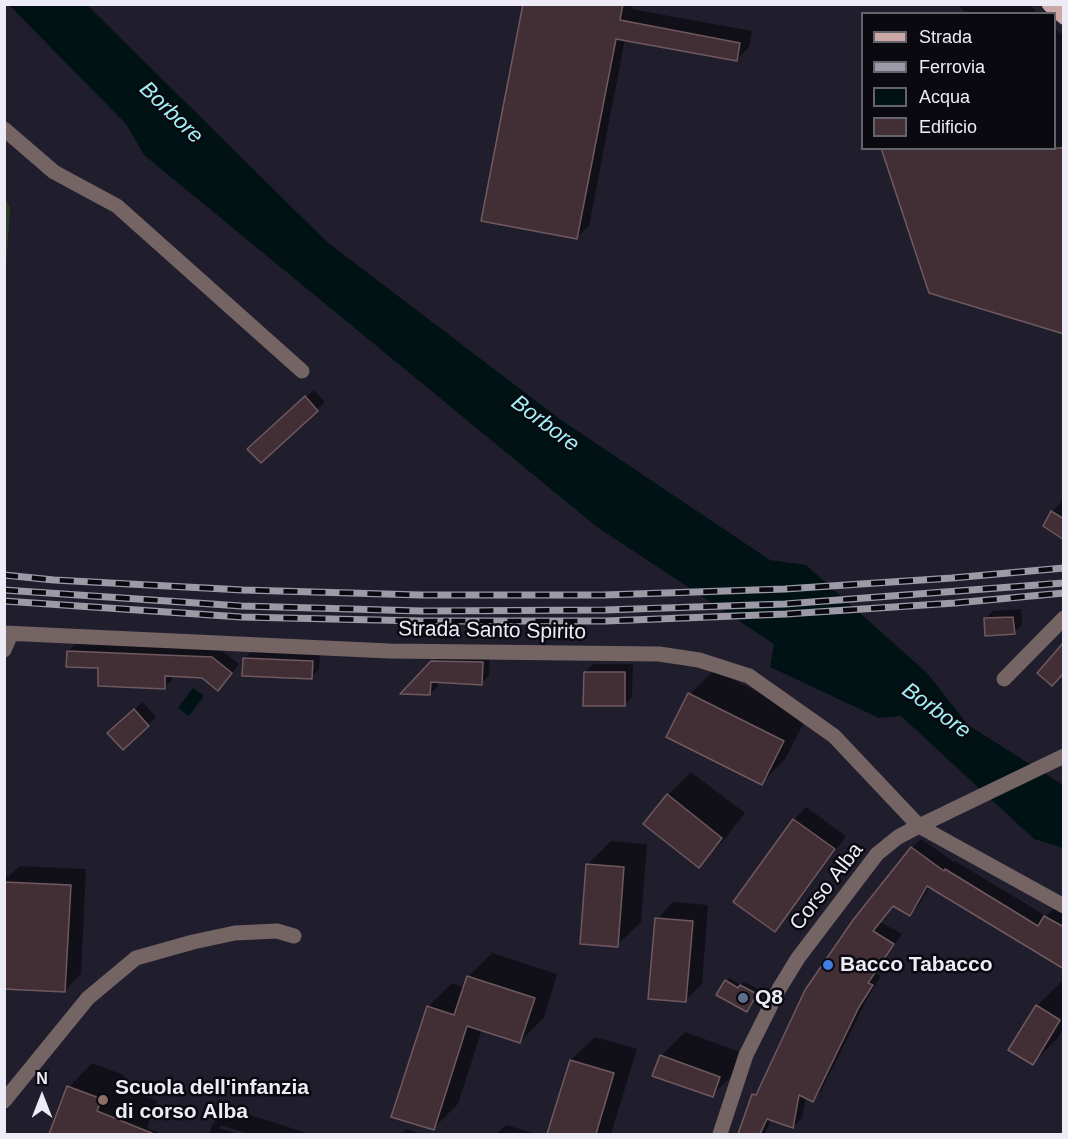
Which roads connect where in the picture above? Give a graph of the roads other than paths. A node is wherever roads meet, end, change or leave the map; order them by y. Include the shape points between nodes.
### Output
1 (1049, 4) edge
2 (1064, 17) edge
3 (4, 129) edge
4 (302, 371) dead end
5 (1064, 618) edge
6 (8, 633) edge
7 (4, 650) edge
8 (1004, 679) dead end
9 (1064, 756) edge
10 (919, 826) junction
11 (1064, 906) edge
12 (294, 936) dead end
13 (4, 1101) edge
14 (720, 1134) edge

1 - 2 main road
3 - 4 street via 54,172 117,206
5 - 8 street
6 - 7 street
6 - 10 street, Strada Santo Spirito via 389,651 659,654 699,660 749,676 834,736
9 - 10 street, Corso Alba
10 - 11 street, Strada Santo Spirito
10 - 14 street, Corso Alba via 877,854 798,958 746,1055
12 - 13 street via 277,931 235,933 136,958 88,998

